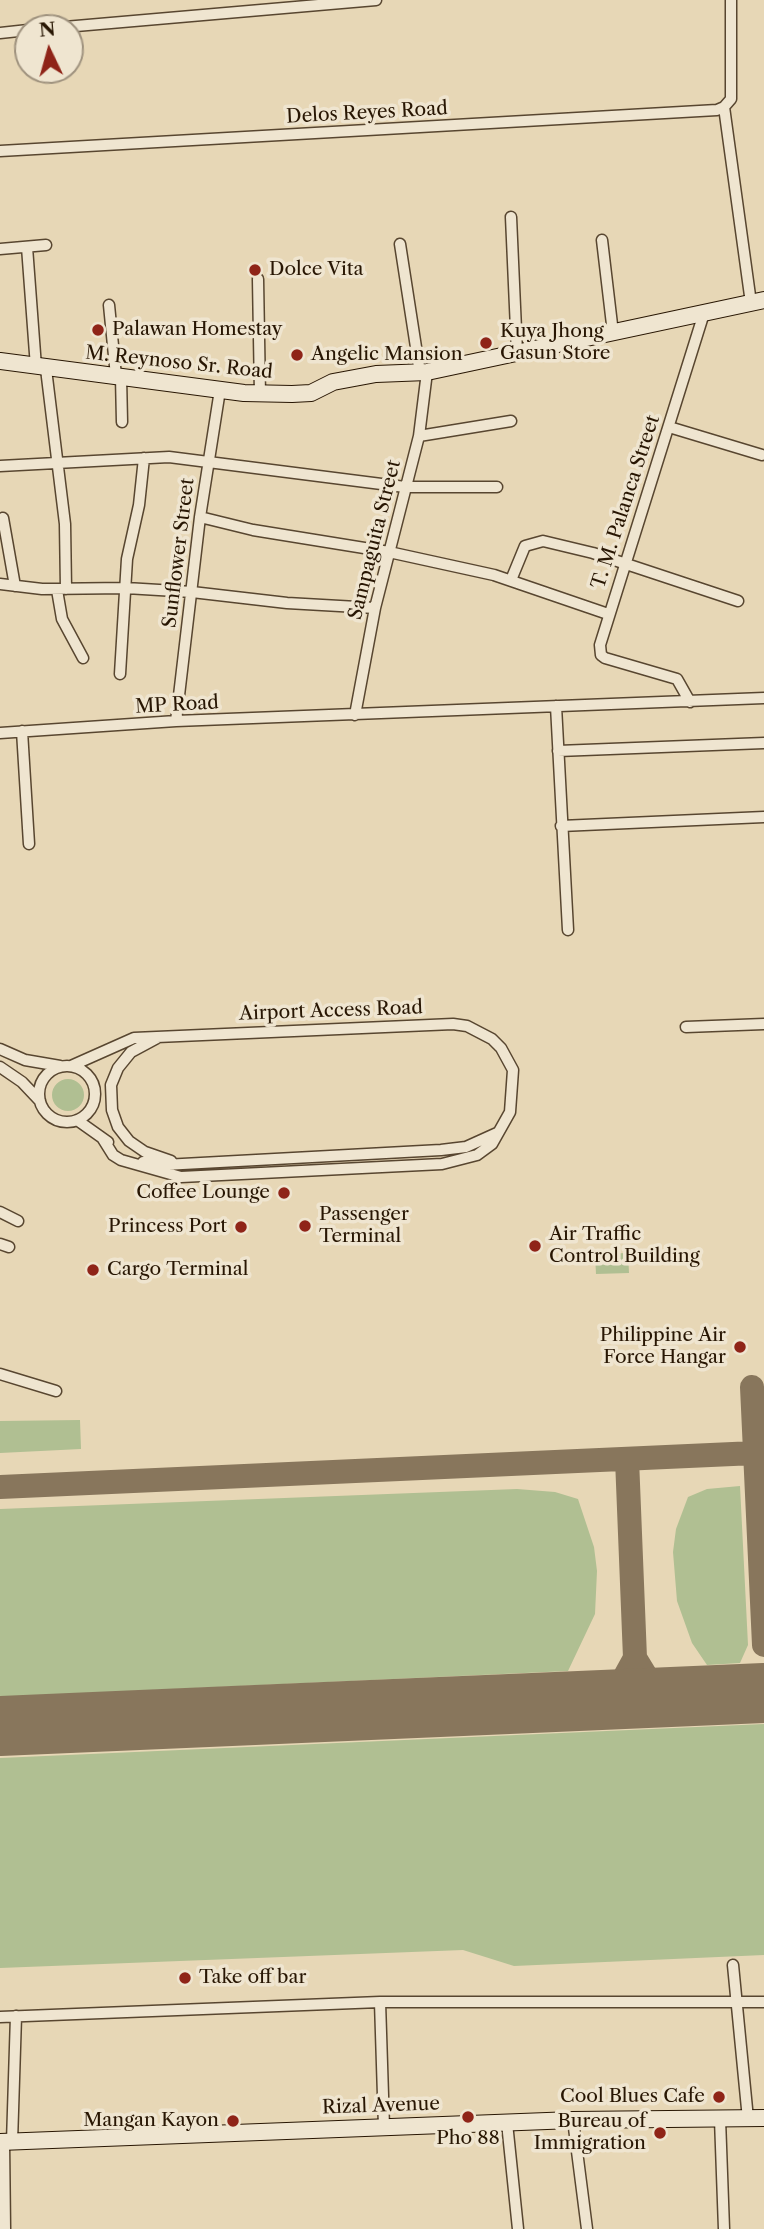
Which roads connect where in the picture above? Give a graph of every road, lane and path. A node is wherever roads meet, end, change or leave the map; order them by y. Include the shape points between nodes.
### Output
1 (376, 0) edge
2 (732, 0) edge
3 (84, 25) edge
4 (727, 103) junction
5 (0, 151) edge
6 (511, 217) dead end
7 (602, 240) dead end
8 (400, 244) dead end
9 (46, 246) dead end
10 (27, 247) junction
11 (0, 249) edge
12 (258, 279) dead end
13 (758, 302) edge
14 (109, 305) dead end
15 (704, 313) junction
16 (613, 333) junction
17 (517, 352) junction
18 (0, 361) edge
19 (41, 368) junction
20 (423, 373) junction
21 (119, 376) junction
22 (220, 390) junction
23 (260, 395) junction
24 (511, 421) dead end
25 (122, 422) dead end
26 (669, 427) junction
27 (419, 436) junction
28 (762, 455) dead end
29 (144, 458) junction
30 (209, 461) junction
31 (56, 465) junction
32 (0, 467) edge
33 (405, 487) junction
34 (497, 487) dead end
35 (200, 517) junction
36 (3, 518) dead end
37 (389, 552) junction
38 (622, 565) junction
39 (510, 580) junction
40 (0, 584) edge
41 (15, 586) junction
42 (126, 588) junction
43 (62, 590) junction
44 (192, 592) junction
45 (738, 601) dead end
46 (376, 608) junction
47 (608, 614) junction
48 (83, 658) dead end
49 (120, 674) dead end
50 (764, 698) edge
51 (690, 702) junction
52 (556, 706) junction
53 (355, 715) junction
54 (176, 721) junction
55 (22, 731) junction
56 (0, 733) edge
57 (764, 743) edge
58 (558, 751) junction
59 (764, 817) edge
60 (561, 826) junction
61 (29, 844) dead end
62 (568, 930) dead end
63 (764, 1024) edge
64 (686, 1027) dead end
65 (161, 1036) junction
66 (0, 1049) edge
67 (67, 1066) junction
68 (0, 1067) edge
69 (41, 1102) junction
70 (77, 1120) junction
71 (500, 1131) junction
72 (103, 1139) junction
73 (177, 1163) junction
74 (0, 1212) edge
75 (18, 1221) dead end
76 (0, 1374) edge
77 (56, 1391) dead end
78 (733, 1965) dead end
79 (380, 2002) junction
80 (764, 2002) edge
81 (738, 2003) junction
82 (16, 2016) junction
83 (0, 2017) edge
84 (756, 2118) edge
85 (720, 2119) junction
86 (573, 2120) junction
87 (507, 2123) junction
88 (384, 2127) junction
89 (5, 2142) edge
90 (5, 2229) edge
91 (518, 2229) edge
92 (587, 2229) edge
93 (724, 2229) edge

1 - 3 street
2 - 4 street
4 - 5 street, Delos Reyes Road
4 - 13 street
6 - 17 street
7 - 16 street
8 - 20 street, Sampaguita Street
9 - 10 street
10 - 11 street
10 - 19 street
12 - 23 street
13 - 15 street, M. Reynoso Sr. Road
14 - 21 street
15 - 16 street, M. Reynoso Sr. Road
15 - 26 street, T. M. Palanca Street
16 - 17 street, M. Reynoso Sr. Road
17 - 20 street, M. Reynoso Sr. Road
18 - 19 street, M. Reynoso Sr. Road
19 - 21 street, M. Reynoso Sr. Road
19 - 31 street
20 - 23 street, M. Reynoso Sr. Road via 376,374 333,382 312,393
20 - 27 street, Sampaguita Street
21 - 22 street, M. Reynoso Sr. Road
21 - 25 street
22 - 23 street, M. Reynoso Sr. Road
22 - 30 street, Sunflower Street
24 - 27 street
26 - 28 street
26 - 38 street, T. M. Palanca Street
27 - 33 street, Sampaguita Street
29 - 30 street
29 - 31 street
29 - 42 street
30 - 33 street
30 - 35 street, Sunflower Street
31 - 32 street
31 - 43 street via 65,524
33 - 34 street
33 - 37 street, Sampaguita Street
35 - 37 street via 326,545
35 - 44 street, Sunflower Street
36 - 41 street
37 - 39 street
37 - 46 street, Sampaguita Street
38 - 39 street via 573,548 532,542 525,546
38 - 45 street
38 - 47 street, T. M. Palanca Street
39 - 47 street
40 - 41 street
41 - 43 street
42 - 43 street
42 - 44 street
42 - 49 street
43 - 48 street via 62,619
44 - 46 street
44 - 54 street, Sunflower Street
46 - 53 street, Sampaguita Street
47 - 51 street, T. M. Palanca Street via 601,655 677,679
50 - 51 street, MP Road
51 - 52 street, MP Road
52 - 53 street, MP Road
52 - 58 street
53 - 54 street, MP Road
54 - 55 street, MP Road
55 - 56 street, MP Road
55 - 61 street
57 - 58 street
58 - 60 street
59 - 60 street
60 - 62 street
63 - 64 street
65 - 67 street, Airport Access Road via 123,1042
65 - 71 street, Airport Access Road via 467,1026 492,1039 513,1070 513,1104
65 - 73 street via 131,1052 118,1068 111,1086 111,1110 129,1141
66 - 67 street via 25,1060
67 - 69 street via 43,1080
67 - 70 street via 86,1073 94,1087 94,1104
68 - 69 street
69 - 70 street via 55,1119
70 - 72 street, Airport Access Road
71 - 72 street, Airport Access Road via 477,1155 442,1164 209,1177 167,1175 142,1168 113,1155
71 - 73 street, Airport Access Road via 480,1143 442,1150
72 - 73 street, Airport Access Road via 147,1163
74 - 75 street
76 - 77 street
78 - 81 street
79 - 81 street
79 - 82 street
79 - 88 street
80 - 81 street
81 - 84 street
82 - 83 street
82 - 89 street
84 - 85 street, Rizal Avenue
85 - 86 street, Rizal Avenue
85 - 93 street
86 - 87 street, Rizal Avenue
86 - 92 street
87 - 88 street, Rizal Avenue
87 - 91 street
88 - 89 street, Rizal Avenue
89 - 90 street

